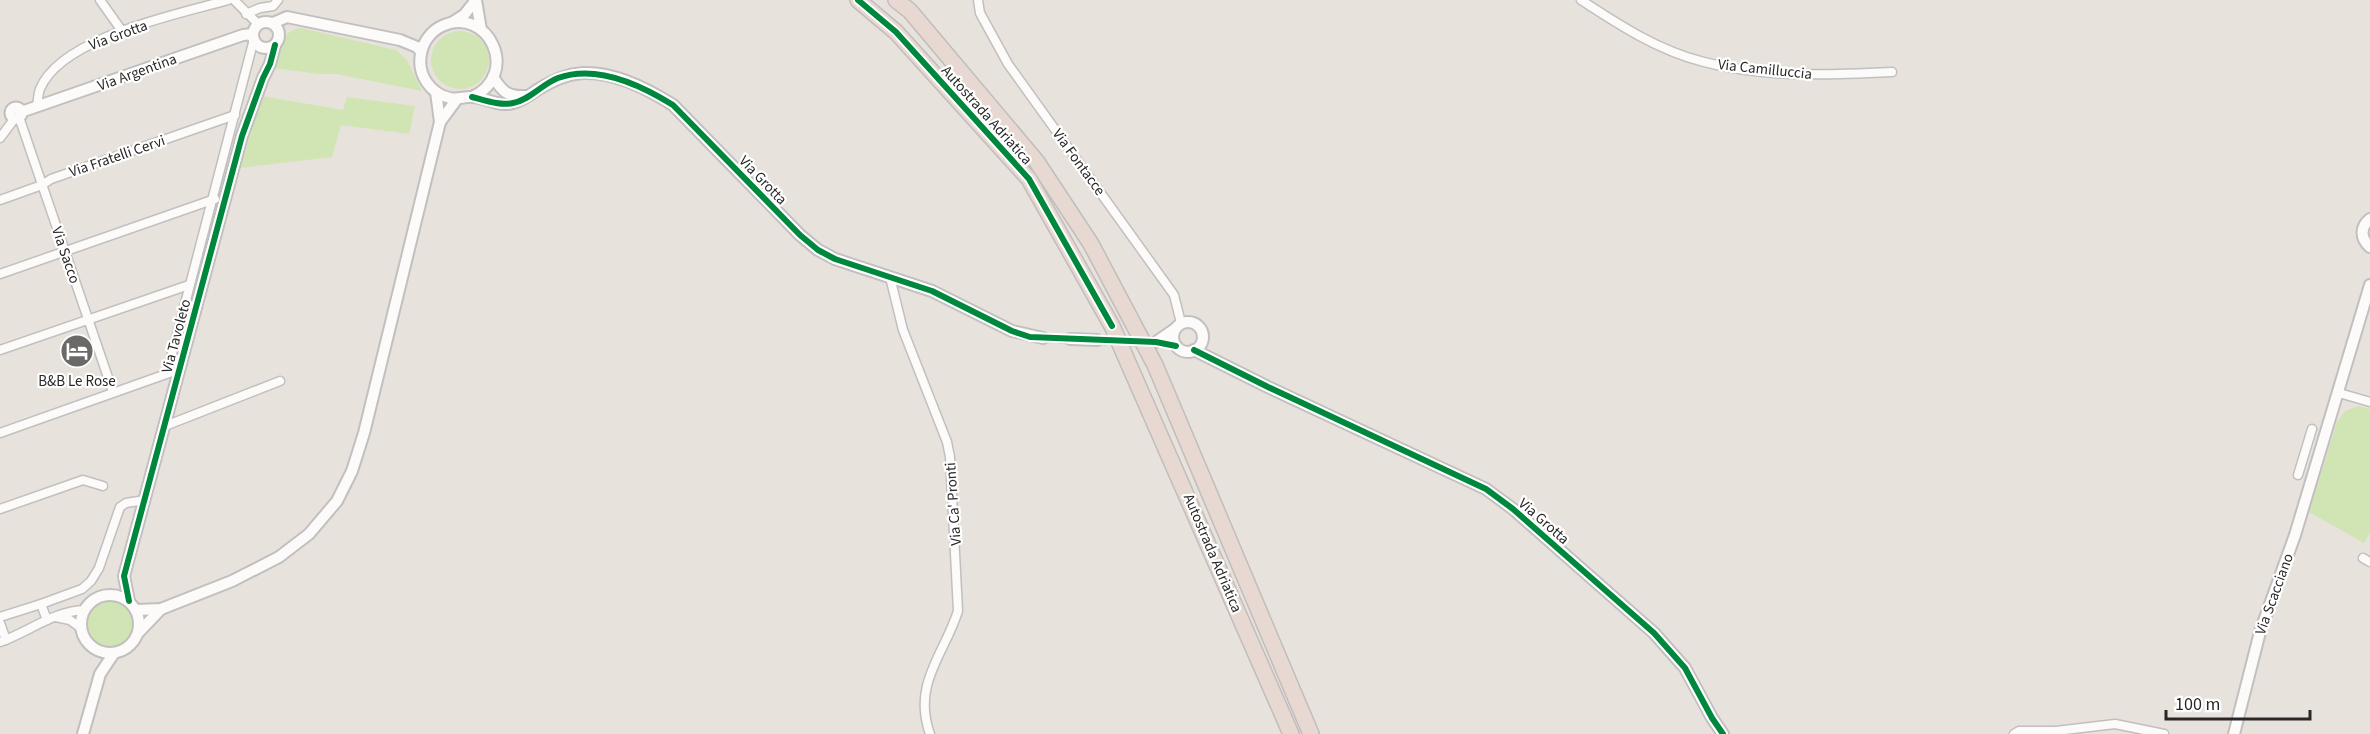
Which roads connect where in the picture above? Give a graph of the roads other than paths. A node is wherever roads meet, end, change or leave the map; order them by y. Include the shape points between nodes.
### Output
1 (100, 0) edge
2 (228, 0) edge
3 (234, 0) edge
4 (278, 0) edge
5 (476, 0) edge
6 (858, 0) edge
7 (896, 0) edge
8 (978, 0) edge
9 (1581, 0) edge
10 (246, 14) junction
11 (304, 21) junction
12 (273, 23) junction
13 (452, 23) junction
14 (481, 30) junction
15 (123, 31) junction
16 (432, 33) junction
17 (256, 36) junction
18 (277, 40) junction
19 (400, 40) junction
20 (421, 52) junction
21 (1892, 72) dead end
22 (493, 76) junction
23 (263, 78) junction
24 (436, 92) junction
25 (528, 96) junction
26 (472, 97) junction
27 (457, 99) junction
28 (37, 107) junction
29 (13, 114) edge
30 (234, 115) junction
31 (440, 122) junction
32 (0, 138) edge
33 (42, 185) junction
34 (226, 195) junction
35 (0, 200) edge
36 (212, 200) junction
37 (2369, 218) edge
38 (2368, 245) edge
39 (64, 251) junction
40 (2370, 255) edge
41 (0, 274) edge
42 (890, 277) junction
43 (189, 285) junction
44 (2370, 285) edge
45 (88, 319) junction
46 (1178, 326) junction
47 (1043, 338) tunnel mouth
48 (1070, 339) tunnel mouth
49 (1097, 340) tunnel mouth
50 (1176, 346) junction
51 (0, 350) edge
52 (1194, 350) junction
53 (180, 369) junction
54 (167, 373) junction
55 (280, 381) dead end
56 (113, 392) junction
57 (2339, 393) junction
58 (2370, 402) edge
59 (165, 426) junction
60 (2312, 429) dead end
61 (0, 433) edge
62 (2305, 450) junction
63 (2320, 455) junction
64 (2298, 474) dead end
65 (103, 486) dead end
66 (145, 500) junction
67 (0, 510) edge
68 (124, 576) junction
69 (107, 595) junction
70 (41, 604) junction
71 (132, 606) junction
72 (161, 609) junction
73 (85, 610) junction
74 (0, 617) edge
75 (51, 619) junction
76 (0, 623) edge
77 (81, 628) junction
78 (139, 632) junction
79 (3, 641) edge
80 (92, 646) junction
81 (114, 653) junction
82 (100, 674) junction
83 (83, 734) edge
84 (930, 734) edge
85 (1291, 734) edge
86 (1311, 734) edge
87 (1724, 734) edge
88 (2014, 734) edge
89 (2164, 734) edge
90 (2234, 734) edge

1 - 15 street
2 - 15 street, Via Grotta
3 - 10 street
4 - 10 street via 273,6
5 - 13 street
5 - 14 street
6 - 85 highway, Autostrada Adriatica via 896,32 1029,179 1117,334
7 - 86 highway, Autostrada Adriatica via 910,11 1037,162 1091,244 1155,365
8 - 46 street, Via Fontacce via 984,21 1008,64 1174,295
9 - 21 street, Via Camilluccia via 1658,45 1703,62 1811,75
10 - 17 street
11 - 12 street via 287,17
11 - 18 street via 289,26
11 - 19 street
12 - 17 street via 265,21
12 - 18 street via 278,28
13 - 14 street via 467,23
13 - 16 street
14 - 22 street via 495,50
15 - 28 street, Via Grotta via 90,43 55,69 41,88
16 - 19 street
16 - 20 street
17 - 18 street via 268,48
17 - 23 street, Via Tavoleto via 264,59
17 - 28 street, Via Argentina via 243,34
17 - 30 street, Via Tavoleto
18 - 23 street, Via Tavoleto
19 - 20 street
20 - 24 street via 422,74
22 - 25 street via 510,96
22 - 26 street via 487,87
23 - 34 street, Via Tavoleto
24 - 27 street
24 - 31 street
25 - 26 street, Via Grotta via 513,103
25 - 42 street, Via Grotta via 556,79 586,73 652,92 673,105 818,250
26 - 27 street
27 - 31 street
28 - 29 street, Via Argentina
29 - 32 street
29 - 33 street, Via Sacco
30 - 33 street, Via Fratelli Cervi
30 - 36 street, Via Tavoleto
31 - 72 street via 364,433 337,501 309,534 279,557 232,581
33 - 35 street, Via Fratelli Cervi
33 - 39 street, Via Sacco
34 - 36 street
34 - 53 street, Via Tavoleto
36 - 39 street
36 - 43 street, Via Tavoleto
37 - 38 street via 2362,232
38 - 40 street
39 - 41 street
39 - 45 street, Via Sacco
42 - 47 street, Via Grotta via 932,291 1012,332
42 - 84 street, Via Ca' Pronti via 903,330 941,423 950,457 958,611 924,692 923,708
43 - 45 street
43 - 54 street, Via Tavoleto
44 - 57 street, Via Scacciano
45 - 51 street
45 - 56 street, Via Sacco
46 - 50 street via 1173,338
46 - 50 street via 1156,342
46 - 52 street via 1195,324 1201,330 1201,344
48 - 49 street
50 - 52 street via 1184,351
52 - 87 street, Via Grotta via 1486,489 1654,633 1685,668
53 - 54 street
53 - 59 street, Via Tavoleto
54 - 56 street
55 - 59 street
56 - 61 street
57 - 58 street
57 - 63 street, Via Scacciano
59 - 66 street, Via Tavoleto
60 - 62 street
62 - 63 street
62 - 64 street
63 - 90 street, Via Scacciano via 2260,632
65 - 67 street via 83,480
66 - 68 street, Via Tavoleto
66 - 70 street via 120,507 99,568 90,581 81,589
68 - 69 street, Via Tavoleto
68 - 71 street, Via Tavoleto
69 - 71 street
69 - 73 street
70 - 74 street
70 - 75 street
71 - 72 street
71 - 78 street via 139,617
72 - 78 street
73 - 75 street
73 - 77 street
75 - 77 street via 70,620
75 - 79 street
76 - 79 street
77 - 80 street
78 - 81 street via 129,646
80 - 81 street
80 - 82 street
81 - 82 street
82 - 83 street
88 - 89 street via 2115,724

